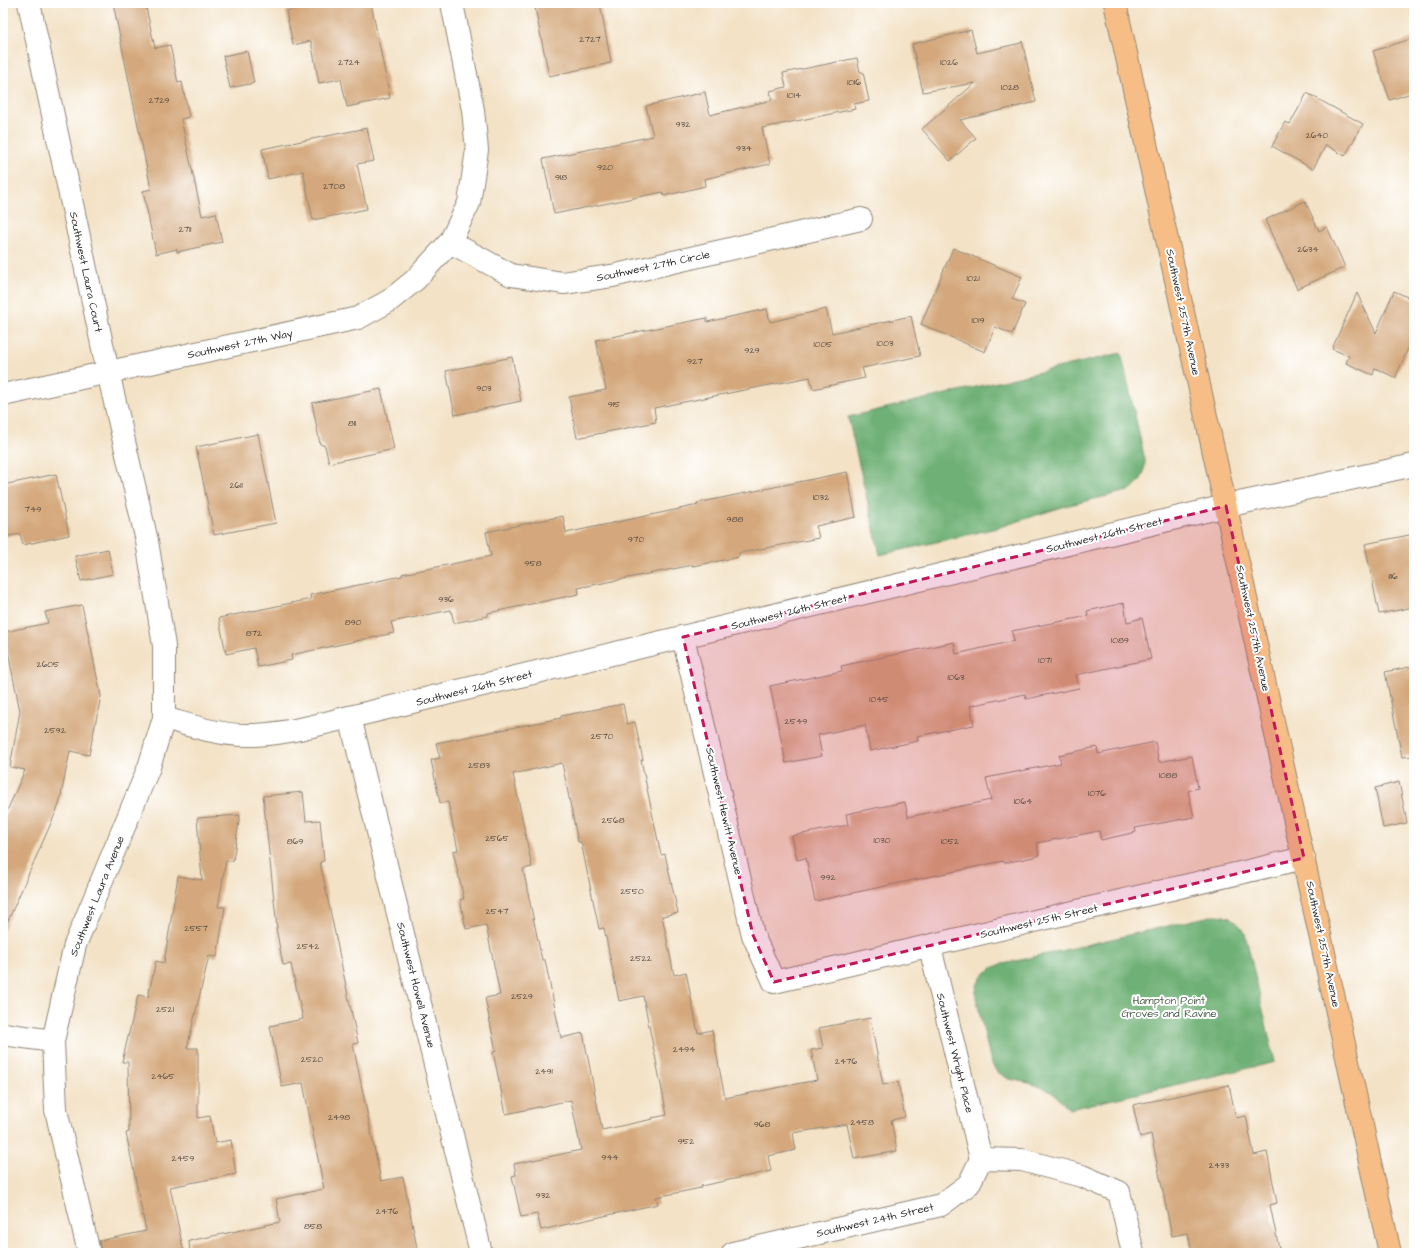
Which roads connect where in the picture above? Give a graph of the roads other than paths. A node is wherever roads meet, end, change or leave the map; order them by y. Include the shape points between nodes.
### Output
1 (29, 3) edge
2 (452, 3) edge
3 (1115, 3) edge
4 (861, 219) dead end
5 (450, 242) junction
6 (108, 372) junction
7 (3, 395) edge
8 (1414, 465) edge
9 (1226, 506) junction
10 (147, 541) joint
11 (683, 637) junction
12 (350, 717) junction
13 (164, 718) junction
14 (1304, 858) junction
15 (930, 947) junction
16 (774, 982) joint
17 (3, 1034) edge
18 (53, 1041) junction
19 (981, 1159) junction
20 (89, 1253) edge
21 (481, 1253) edge
22 (733, 1253) edge
23 (1133, 1253) edge
24 (1390, 1253) edge

1 - 6 street, Southwest Laura Court
2 - 5 street, Southwest 27th Way via 474,110 477,150 469,203
3 - 9 main road, Southwest 257th Avenue
4 - 5 street, Southwest 27th Circle via 612,276 563,283 511,275
5 - 6 street, Southwest 27th Way via 415,280 389,301 358,318
6 - 7 street, Southwest 27th Way
6 - 10 street, Southwest Laura Court
8 - 9 street, Southwest 26th Street
9 - 11 street, Southwest 26th Street
9 - 14 main road, Southwest 257th Avenue
10 - 13 street, Southwest Laura Avenue via 164,646
11 - 12 street, Southwest 26th Street
11 - 16 street, Southwest Hewitt Avenue via 753,935
12 - 13 street, Southwest 26th Street via 275,734 245,736 212,731
12 - 21 street, Southwest Howell Avenue
13 - 18 street, Southwest Laura Avenue via 149,767 75,945
14 - 15 street, Southwest 25th Street
14 - 24 main road, Southwest 257th Avenue
15 - 16 street, Southwest 25th Street
15 - 19 street, Southwest Wright Place
17 - 18 street
18 - 20 street, Southwest Laura Avenue via 56,1110
19 - 22 street, Southwest 24th Street via 969,1184 942,1205
19 - 23 street via 1022,1160 1082,1176 1119,1192

